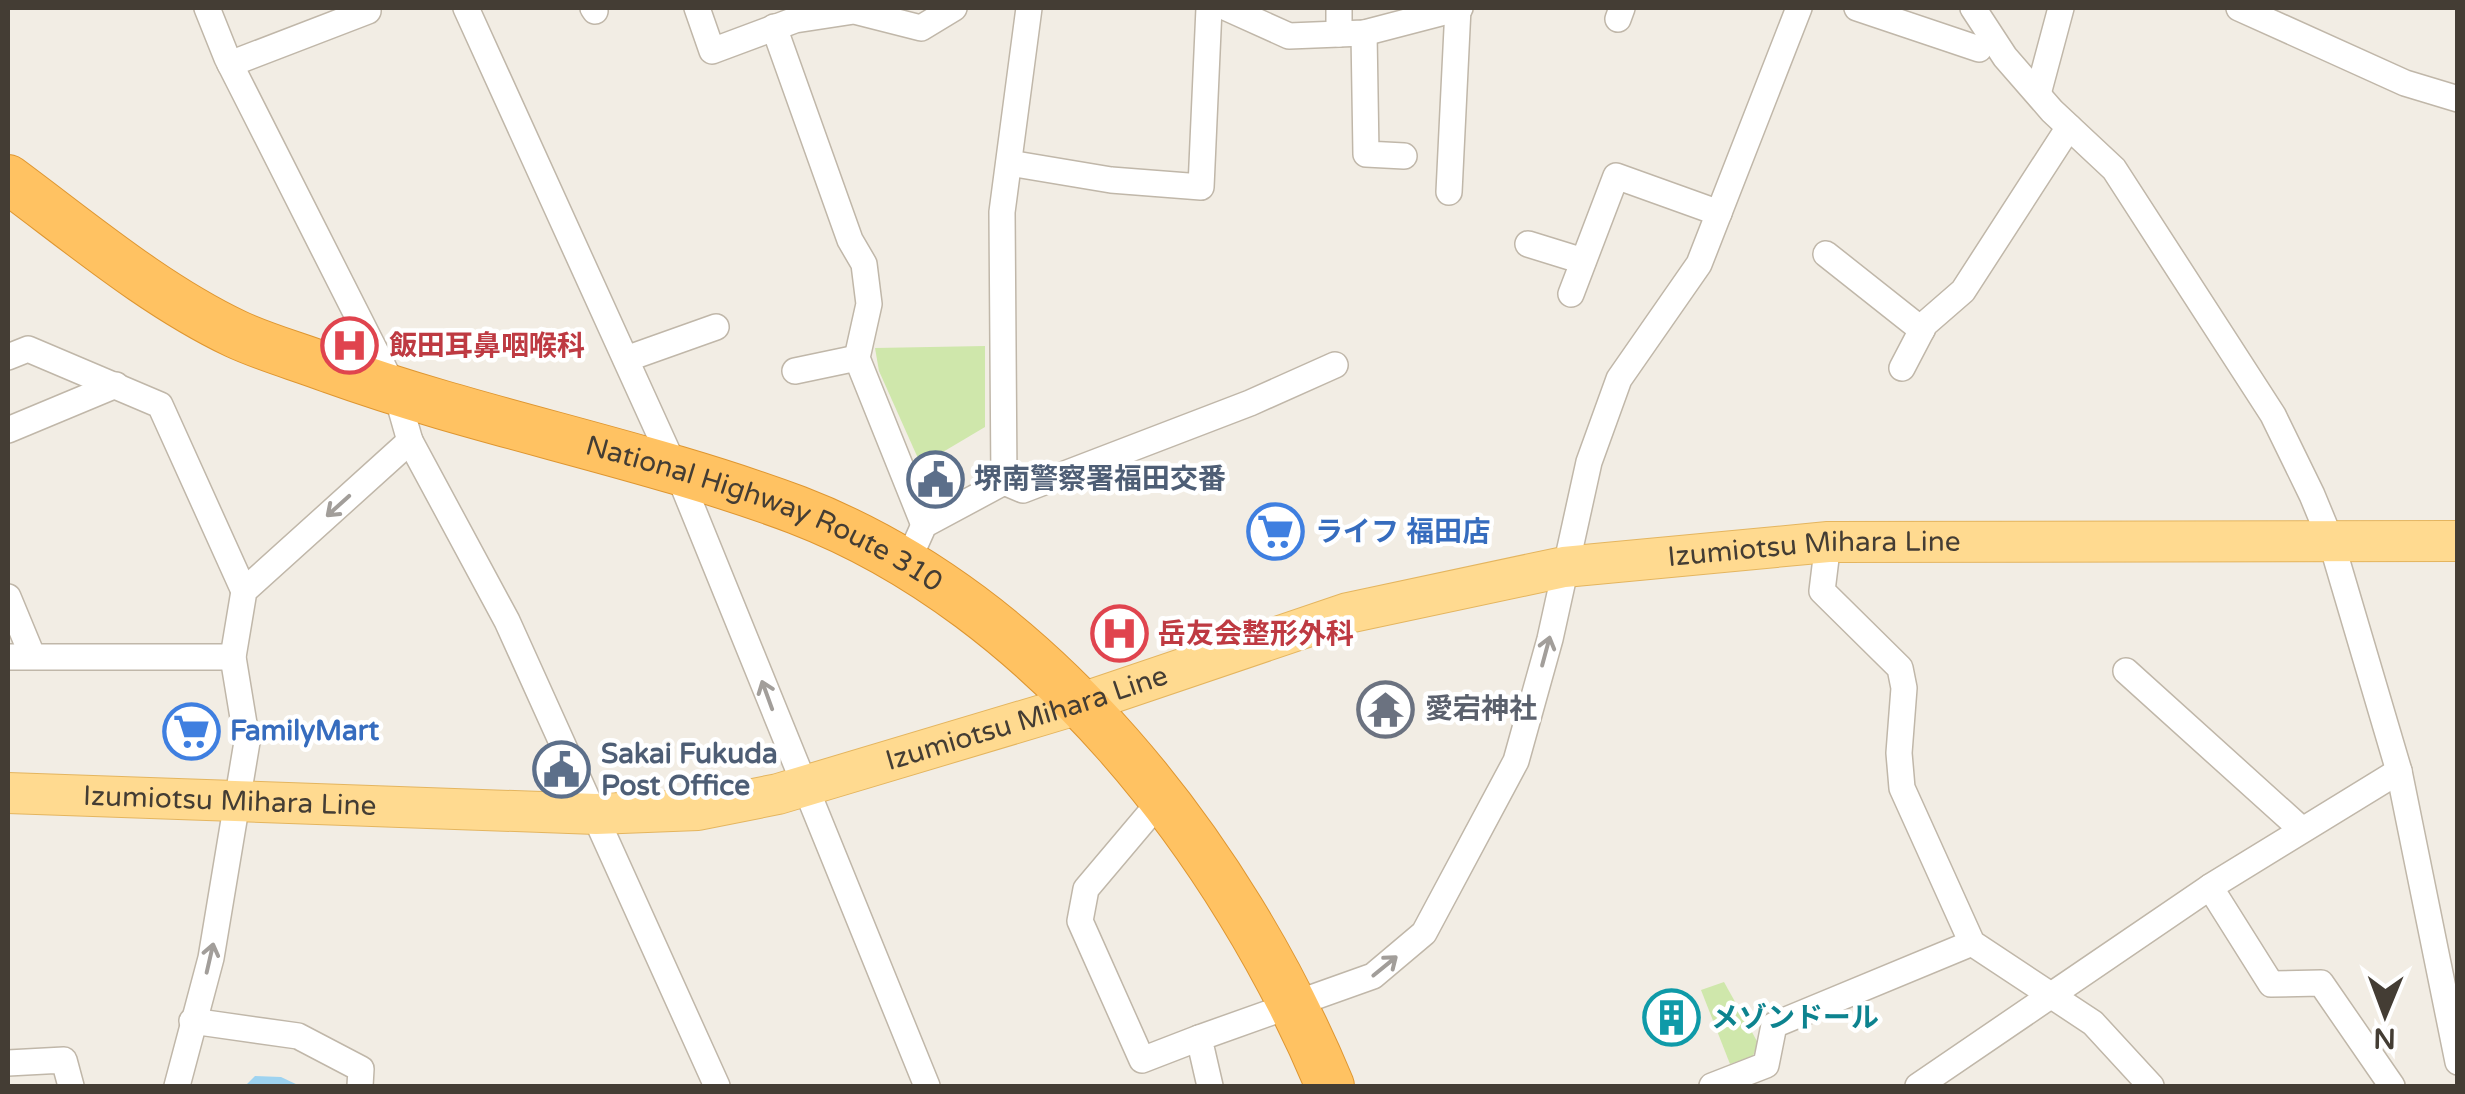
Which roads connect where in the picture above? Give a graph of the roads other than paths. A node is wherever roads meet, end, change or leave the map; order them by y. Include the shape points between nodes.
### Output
1 (207, 8) edge
2 (466, 8) edge
3 (697, 8) edge
4 (954, 8) edge
5 (1030, 8) edge
6 (1208, 8) edge
7 (1228, 8) edge
8 (1339, 8) edge
9 (1459, 8) edge
10 (1799, 8) edge
11 (1857, 8) edge
12 (1972, 8) edge
13 (2061, 8) edge
14 (2239, 8) edge
15 (368, 10) dead end
16 (871, 12) edge
17 (1428, 12) edge
18 (1892, 13) edge
19 (774, 27) junction
20 (1351, 34) junction
21 (1979, 49) dead end
22 (230, 64) junction
23 (2038, 94) junction
24 (2458, 100) edge
25 (2069, 127) junction
26 (1404, 156) dead end
27 (1009, 163) junction
28 (8, 179) edge
29 (1449, 192) dead end
30 (1720, 213) junction
31 (1528, 244) dead end
32 (1826, 254) dead end
33 (1583, 261) junction
34 (1570, 294) dead end
35 (716, 328) dead end
36 (1922, 330) junction
37 (8, 357) edge
38 (857, 358) junction
39 (626, 359) junction
40 (1335, 365) dead end
41 (1902, 368) dead end
42 (795, 371) dead end
43 (116, 385) junction
44 (396, 392) junction
45 (8, 430) edge
46 (410, 440) junction
47 (680, 480) junction
48 (1004, 482) junction
49 (2331, 541) junction
50 (2458, 541) edge
51 (1828, 542) junction
52 (916, 544) junction
53 (1564, 567) junction
54 (244, 591) junction
55 (8, 597) edge
56 (20, 656) edge
57 (234, 656) junction
58 (2126, 671) dead end
59 (1080, 704) junction
60 (2399, 771) junction
61 (803, 786) junction
62 (8, 793) edge
63 (239, 798) junction
64 (1162, 799) junction
65 (596, 814) junction
66 (2300, 829) junction
67 (2210, 887) junction
68 (1972, 942) junction
69 (2052, 995) junction
70 (1296, 1003) junction
71 (192, 1021) junction
72 (1200, 1038) junction
73 (2458, 1062) edge
74 (8, 1063) edge
75 (71, 1086) edge
76 (177, 1086) edge
77 (360, 1086) edge
78 (717, 1086) edge
79 (927, 1086) edge
80 (1210, 1086) edge
81 (1330, 1086) edge
82 (1712, 1086) edge
83 (1918, 1086) edge
84 (2151, 1086) edge
85 (2392, 1086) edge

1 - 22 street
2 - 39 street
3 - 19 street via 712,50
4 - 16 street via 922,28
5 - 27 street
6 - 27 street via 1200,187
7 - 20 street via 1289,36
8 - 20 street
9 - 17 street
9 - 29 street
10 - 30 street
11 - 18 street
12 - 23 street
13 - 23 street
14 - 24 street
15 - 22 street
16 - 19 street
17 - 20 street
18 - 21 street
19 - 38 street via 864,264 869,304
20 - 26 street via 1366,154
22 - 44 street
23 - 25 street
25 - 36 street via 1963,291
25 - 49 street via 2114,170 2219,326 2273,415
27 - 48 street via 1002,212
28 - 44 highway, National Highway Route 310 via 164,293 238,335
30 - 33 street via 1616,176
30 - 53 street via 1700,264 1619,380 1589,462
31 - 33 street
32 - 36 street
33 - 34 street
35 - 39 street
36 - 41 street
37 - 43 street via 28,349
38 - 42 street
38 - 52 street
39 - 47 street
40 - 48 street via 1022,490
43 - 45 street
43 - 54 street via 160,404
44 - 46 street
44 - 47 highway, National Highway Route 310
46 -> 54 street
46 - 65 street via 507,621
47 - 52 highway, National Highway Route 310
61 -> 47 street
48 - 52 street
49 - 50 main road, Izumiotsu Mihara Line
49 - 51 main road, Izumiotsu Mihara Line
49 - 60 street
51 - 53 main road, Izumiotsu Mihara Line
51 - 68 street via 1822,591 1900,668 1902,788
52 - 59 highway, National Highway Route 310
53 - 59 main road, Izumiotsu Mihara Line via 1348,613
70 -> 53 street via 1373,976 1424,934 1516,762
54 - 57 street
55 - 56 street
56 - 57 street
57 - 63 street via 247,742
58 - 66 street
59 - 61 main road, Izumiotsu Mihara Line
59 - 64 highway, National Highway Route 310
60 - 66 street
60 - 73 street
61 - 65 main road, Izumiotsu Mihara Line via 698,810
61 - 79 street
62 - 63 main road, Izumiotsu Mihara Line
63 - 65 main road, Izumiotsu Mihara Line
71 -> 63 street via 211,958
64 - 70 highway, National Highway Route 310
64 - 72 street via 1086,889 1080,921 1142,1060
65 - 78 street
66 - 67 street
67 - 69 street
67 - 85 street via 2271,984 2322,982
68 - 69 street
68 - 82 street via 1774,1025 1766,1065
69 - 83 street
69 - 84 street via 2093,1023
70 - 72 street
70 - 81 highway, National Highway Route 310
71 - 76 street
71 - 77 street via 298,1036 361,1069
72 - 80 street
74 - 75 street via 64,1060

